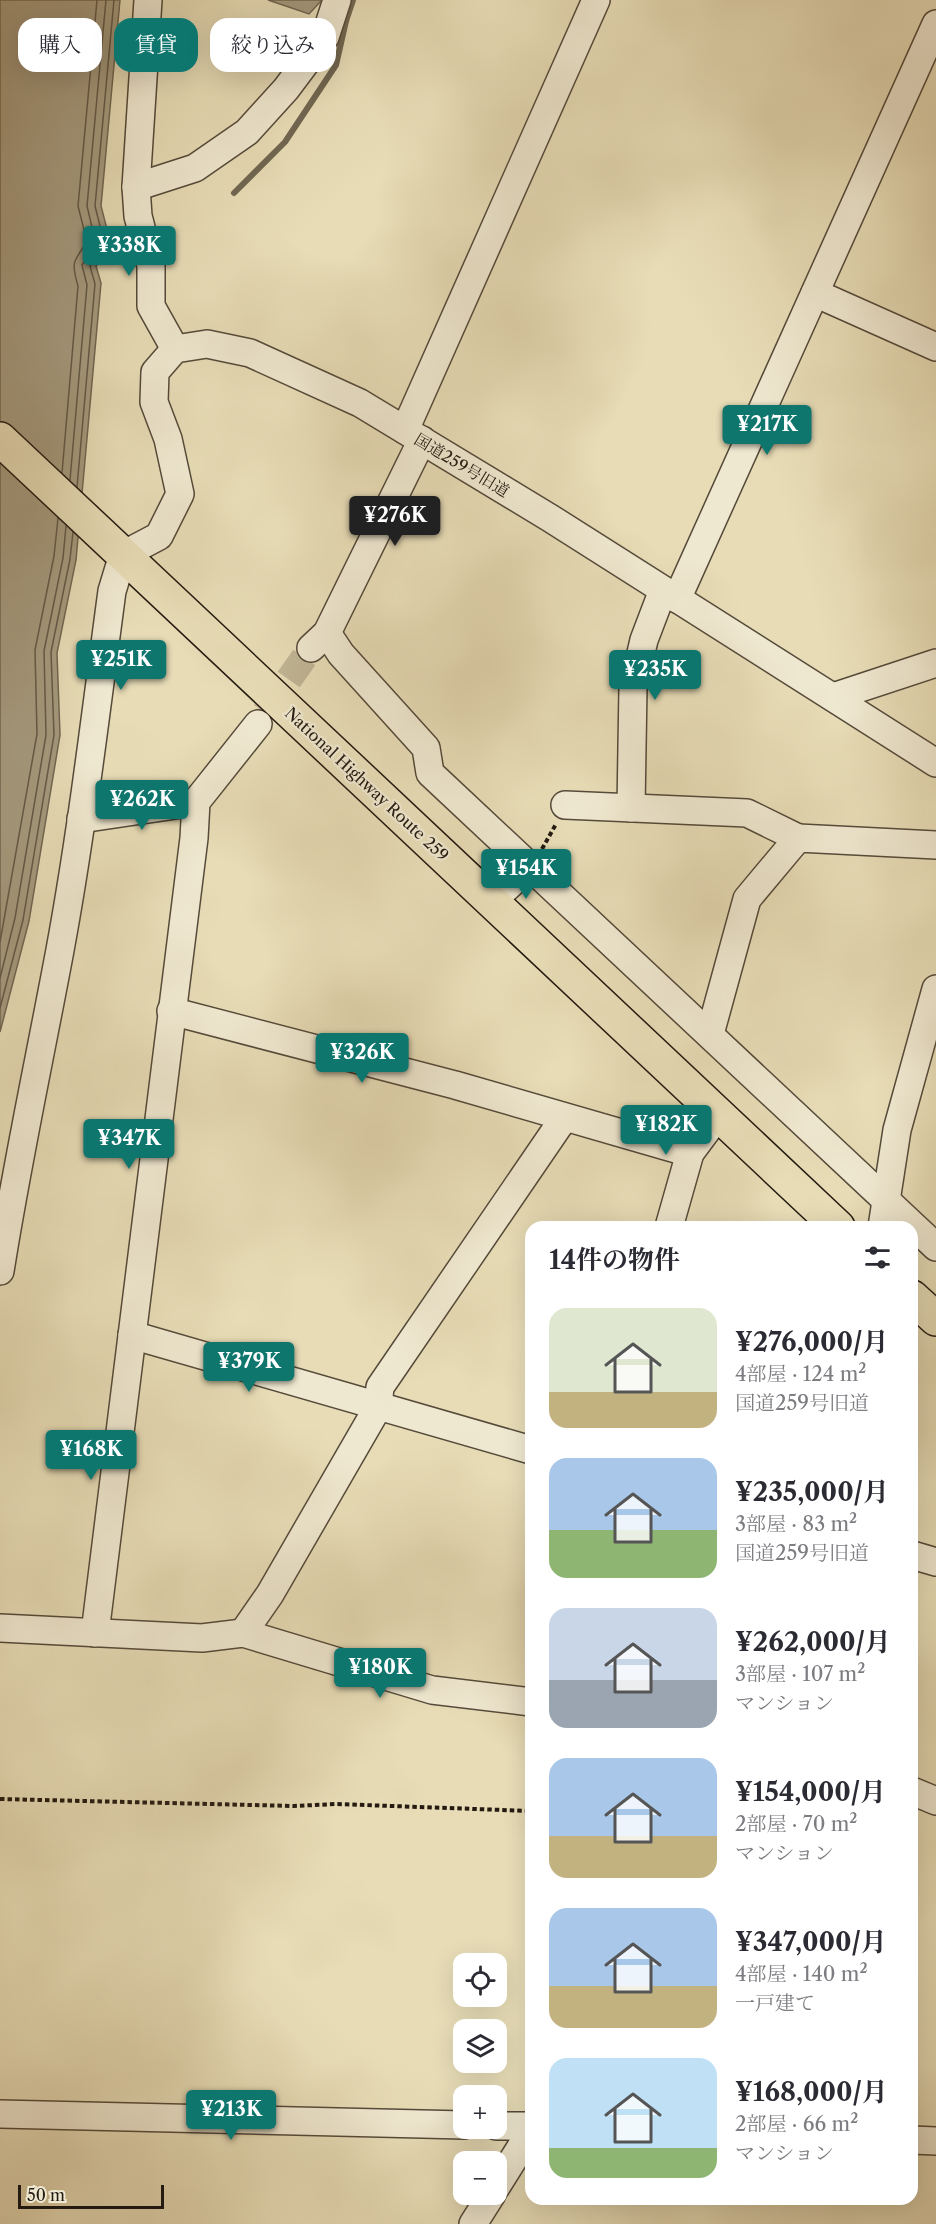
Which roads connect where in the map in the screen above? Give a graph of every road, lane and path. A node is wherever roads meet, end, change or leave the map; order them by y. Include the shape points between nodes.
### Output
1 (148, 0) edge
2 (337, 0) edge
3 (596, 0) edge
4 (936, 24) edge
5 (136, 187) junction
6 (816, 293) junction
7 (936, 347) edge
8 (175, 349) junction
9 (413, 435) junction
10 (0, 439) edge
11 (123, 555) junction
12 (670, 595) junction
13 (936, 663) edge
14 (833, 698) junction
15 (258, 724) tunnel mouth
16 (936, 763) edge
17 (196, 802) junction
18 (565, 804) joint
19 (631, 808) junction
20 (81, 819) junction
21 (798, 838) junction
22 (936, 845) edge
23 (530, 866) junction
24 (492, 901) junction
25 (936, 989) edge
26 (171, 1011) junction
27 (710, 1034) junction
28 (719, 1114) junction
29 (564, 1118) junction
30 (690, 1153) junction
31 (884, 1215) edge
32 (671, 1221) edge
33 (832, 1221) edge
34 (918, 1236) edge
35 (936, 1247) edge
36 (0, 1271) edge
37 (918, 1302) edge
38 (936, 1319) edge
39 (132, 1335) junction
40 (378, 1407) junction
41 (525, 1448) edge
42 (918, 1557) edge
43 (936, 1562) edge
44 (0, 1628) edge
45 (94, 1633) junction
46 (243, 1634) junction
47 (525, 1701) edge
48 (918, 1794) edge
49 (0, 1799) edge
50 (936, 1801) edge
51 (525, 1811) edge
52 (0, 2114) edge
53 (453, 2125) edge
54 (507, 2127) edge
55 (525, 2128) edge
56 (525, 2139) edge
57 (918, 2140) edge
58 (936, 2141) edge
59 (507, 2169) edge
60 (485, 2205) edge
61 (473, 2224) edge

1 - 5 street
2 - 5 street via 326,37 247,132 195,168
3 - 9 street
4 - 6 street
5 - 8 street via 138,216 151,266 151,306
6 - 7 street
6 - 12 street
8 - 9 street, 国道259号旧道 via 207,344 249,352 360,403
8 - 11 street via 155,372 154,402 168,439 180,494 159,536
9 - 12 street, 国道259号旧道
9 - 23 street via 319,640 341,654 426,748 430,773
10 - 11 highway, National Highway Route 259
11 - 20 street via 112,591
11 - 24 highway, National Highway Route 259
12 - 14 street, 国道259号旧道
12 - 19 street via 644,640 633,687
13 - 14 street
14 - 16 street, 国道259号旧道
15 - 17 street
17 - 20 street
17 - 26 street
18 - 19 street
18 - 23 path via 551,836
19 - 21 street via 747,813
20 - 36 street
21 - 22 street
21 - 27 street via 747,899
23 - 24 street
23 - 27 street
24 - 28 highway, National Highway Route 259
25 - 31 street via 897,1130
26 - 29 street via 455,1085
26 - 39 street
27 - 31 street
28 - 30 street
28 - 33 highway, National Highway Route 259
29 - 30 street
29 - 40 street via 399,1357 380,1387
30 - 32 street
34 - 35 street
37 - 38 highway
39 - 40 street
39 - 45 street
40 - 41 street
40 - 46 street
42 - 43 street
44 - 45 street
45 - 46 street via 202,1638
46 - 47 street via 432,1690
48 - 50 street
49 - 51 path
52 - 53 street
54 - 55 street
56 - 59 street
57 - 58 street
60 - 61 street

